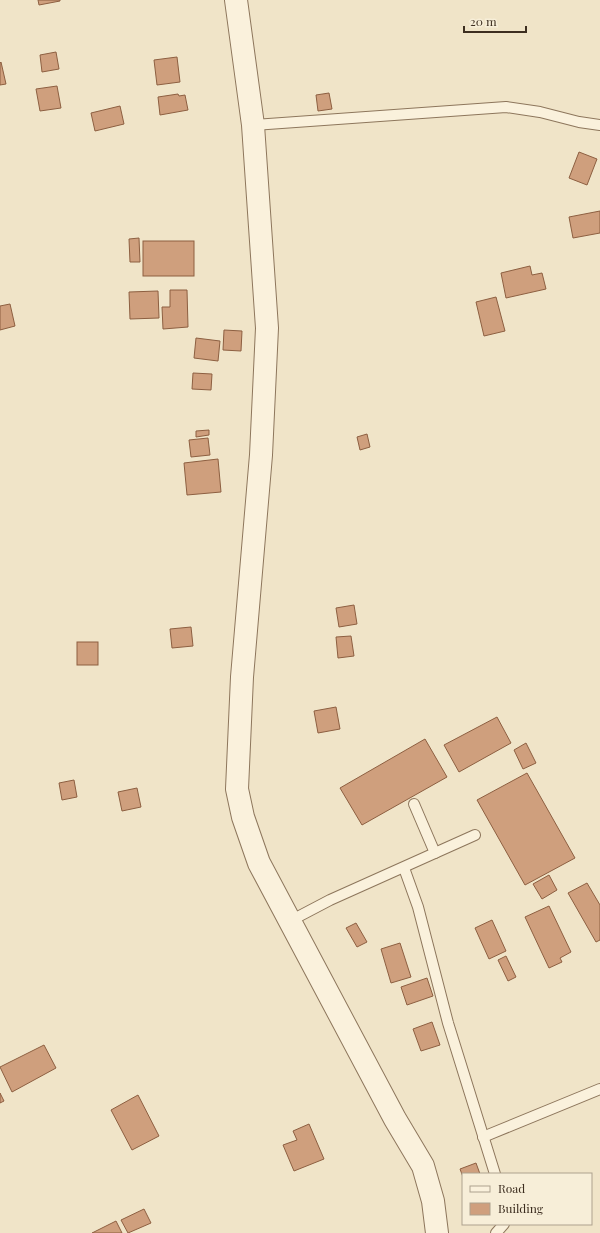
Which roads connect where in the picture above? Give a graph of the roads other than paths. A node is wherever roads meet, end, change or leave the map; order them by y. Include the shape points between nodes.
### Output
1 (236, 0) edge
2 (253, 125) junction
3 (600, 125) edge
4 (414, 804) dead end
5 (475, 835) dead end
6 (435, 853) junction
7 (404, 868) junction
8 (290, 922) junction
9 (600, 1089) edge
10 (483, 1137) junction
11 (495, 1173) edge
12 (503, 1225) edge
13 (437, 1233) edge
14 (496, 1233) edge

1 - 2 street
2 - 3 lane via 506,107
2 - 8 street via 267,328 261,456 242,677 237,789 243,817 259,863
4 - 6 lane
5 - 6 lane
6 - 7 lane
7 - 8 lane via 330,900
7 - 10 lane via 418,907 448,1023
8 - 13 street via 395,1119 423,1166 433,1201
9 - 10 lane
10 - 11 lane
12 - 14 lane

